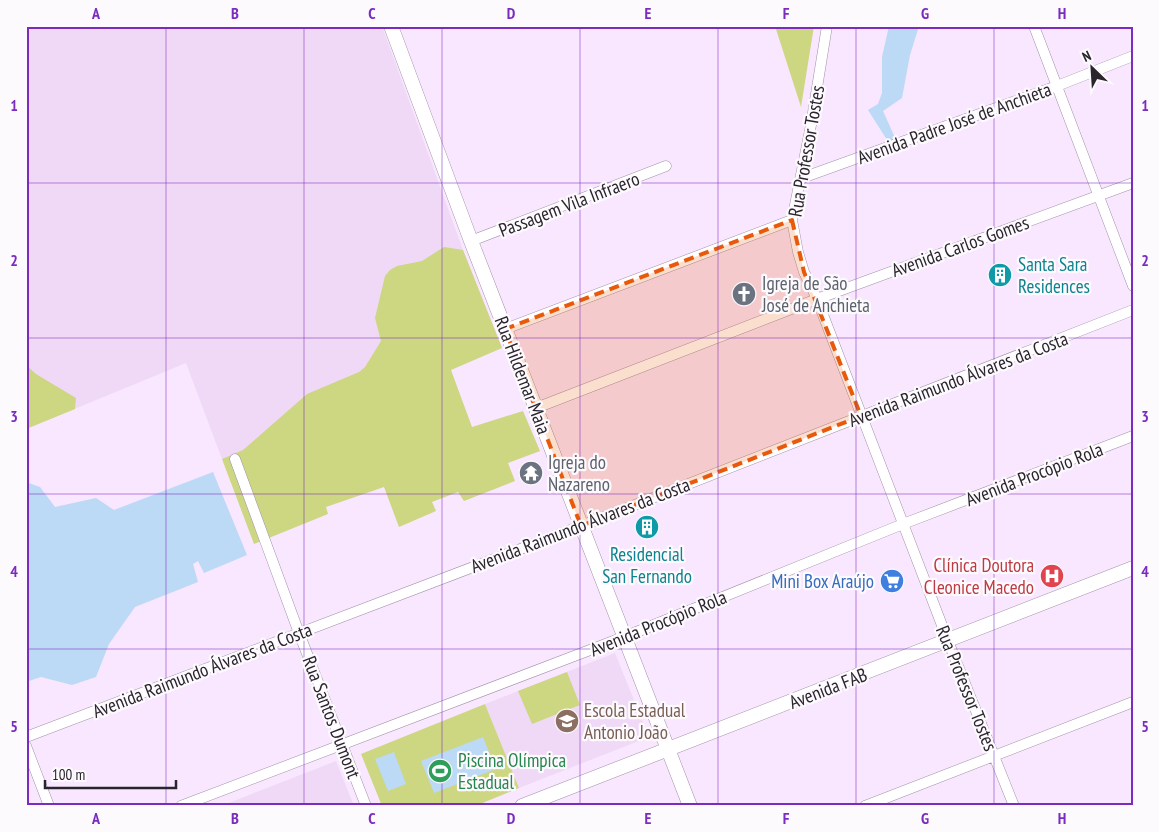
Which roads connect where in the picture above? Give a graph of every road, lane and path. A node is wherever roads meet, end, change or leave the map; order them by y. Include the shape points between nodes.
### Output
1 (391, 26) edge
2 (827, 26) edge
3 (1034, 26) edge
4 (1133, 56) edge
5 (1057, 86) junction
6 (666, 166) dead end
7 (802, 178) junction
8 (1133, 183) edge
9 (1099, 196) junction
10 (792, 220) junction
11 (471, 241) junction
12 (1133, 286) edge
13 (817, 299) junction
14 (1133, 310) edge
15 (505, 329) junction
16 (536, 408) junction
17 (862, 416) junction
18 (1133, 436) edge
19 (235, 459) dead end
20 (903, 524) junction
21 (581, 526) junction
22 (1133, 568) edge
23 (299, 633) junction
24 (624, 637) junction
25 (948, 642) junction
26 (1133, 702) edge
27 (26, 738) edge
28 (342, 744) junction
29 (26, 746) edge
30 (668, 749) junction
31 (994, 755) junction
32 (49, 806) edge
33 (182, 806) edge
34 (366, 806) edge
35 (522, 806) edge
36 (690, 806) edge
37 (865, 806) edge
38 (1014, 806) edge

1 - 11 street, Rua Hildemar Maia
2 - 7 street, Rua Professor Tostes
3 - 5 street
4 - 5 street, Avenida Padre José de Anchieta
5 - 7 street, Avenida Padre José de Anchieta
5 - 9 street
6 - 11 street, Passagem Vila Infraero
7 - 10 street, Rua Professor Tostes
8 - 9 street, Avenida Carlos Gomes
9 - 12 street
9 - 13 street, Avenida Carlos Gomes
10 - 13 street, Rua Professor Tostes via 802,266
10 - 15 street
11 - 15 street, Rua Hildemar Maia
13 - 16 street, Avenida Carlos Gomes
13 - 17 street, Rua Professor Tostes
14 - 17 street, Avenida Raimundo Álvares da Costa
15 - 16 street, Rua Hildemar Maia
16 - 21 street, Rua Hildemar Maia
17 - 20 street, Rua Professor Tostes
17 - 21 street, Avenida Raimundo Álvares da Costa
18 - 20 street, Avenida Procópio Rola
19 - 23 street, Rua Santos Dumont
20 - 24 street, Avenida Procópio Rola
20 - 25 street, Rua Professor Tostes
21 - 23 street, Avenida Raimundo Álvares da Costa
21 - 24 street, Rua Hildemar Maia
22 - 25 street, Avenida FAB
23 - 27 street, Avenida Raimundo Álvares da Costa
23 - 28 street, Rua Santos Dumont
24 - 28 street, Avenida Procópio Rola
24 - 30 street, Rua Hildemar Maia
25 - 30 street, Avenida FAB
25 - 31 street, Rua Professor Tostes
26 - 31 street
28 - 33 street, Avenida Procópio Rola
28 - 34 street, Rua Santos Dumont
29 - 32 street
30 - 35 street, Avenida FAB
30 - 36 street, Rua Hildemar Maia
31 - 37 street
31 - 38 street, Rua Professor Tostes

